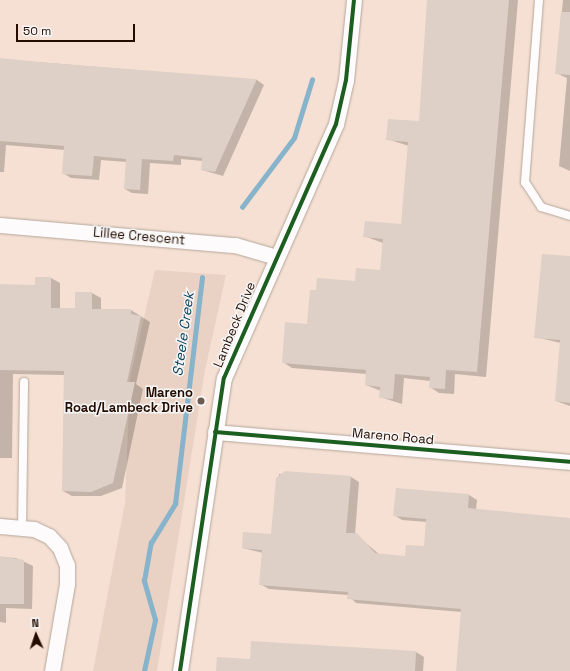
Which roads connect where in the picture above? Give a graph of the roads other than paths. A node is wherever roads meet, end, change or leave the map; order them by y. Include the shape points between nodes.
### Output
1 (354, 0) edge
2 (539, 0) edge
3 (570, 216) edge
4 (0, 225) edge
5 (276, 257) junction
6 (24, 382) dead end
7 (215, 432) junction
8 (570, 462) edge
9 (0, 526) edge
10 (22, 528) junction
11 (52, 671) edge
12 (180, 671) edge

1 - 5 street, Lambeck Drive via 342,105 327,147
2 - 3 lane via 525,182 540,207
4 - 5 street, Lillee Crescent via 235,245
5 - 7 street, Lambeck Drive via 231,357
6 - 10 lane
7 - 8 street, Mareno Road
7 - 12 street, Lambeck Drive
9 - 10 street
10 - 11 street via 48,536 60,548 67,565 67,584

